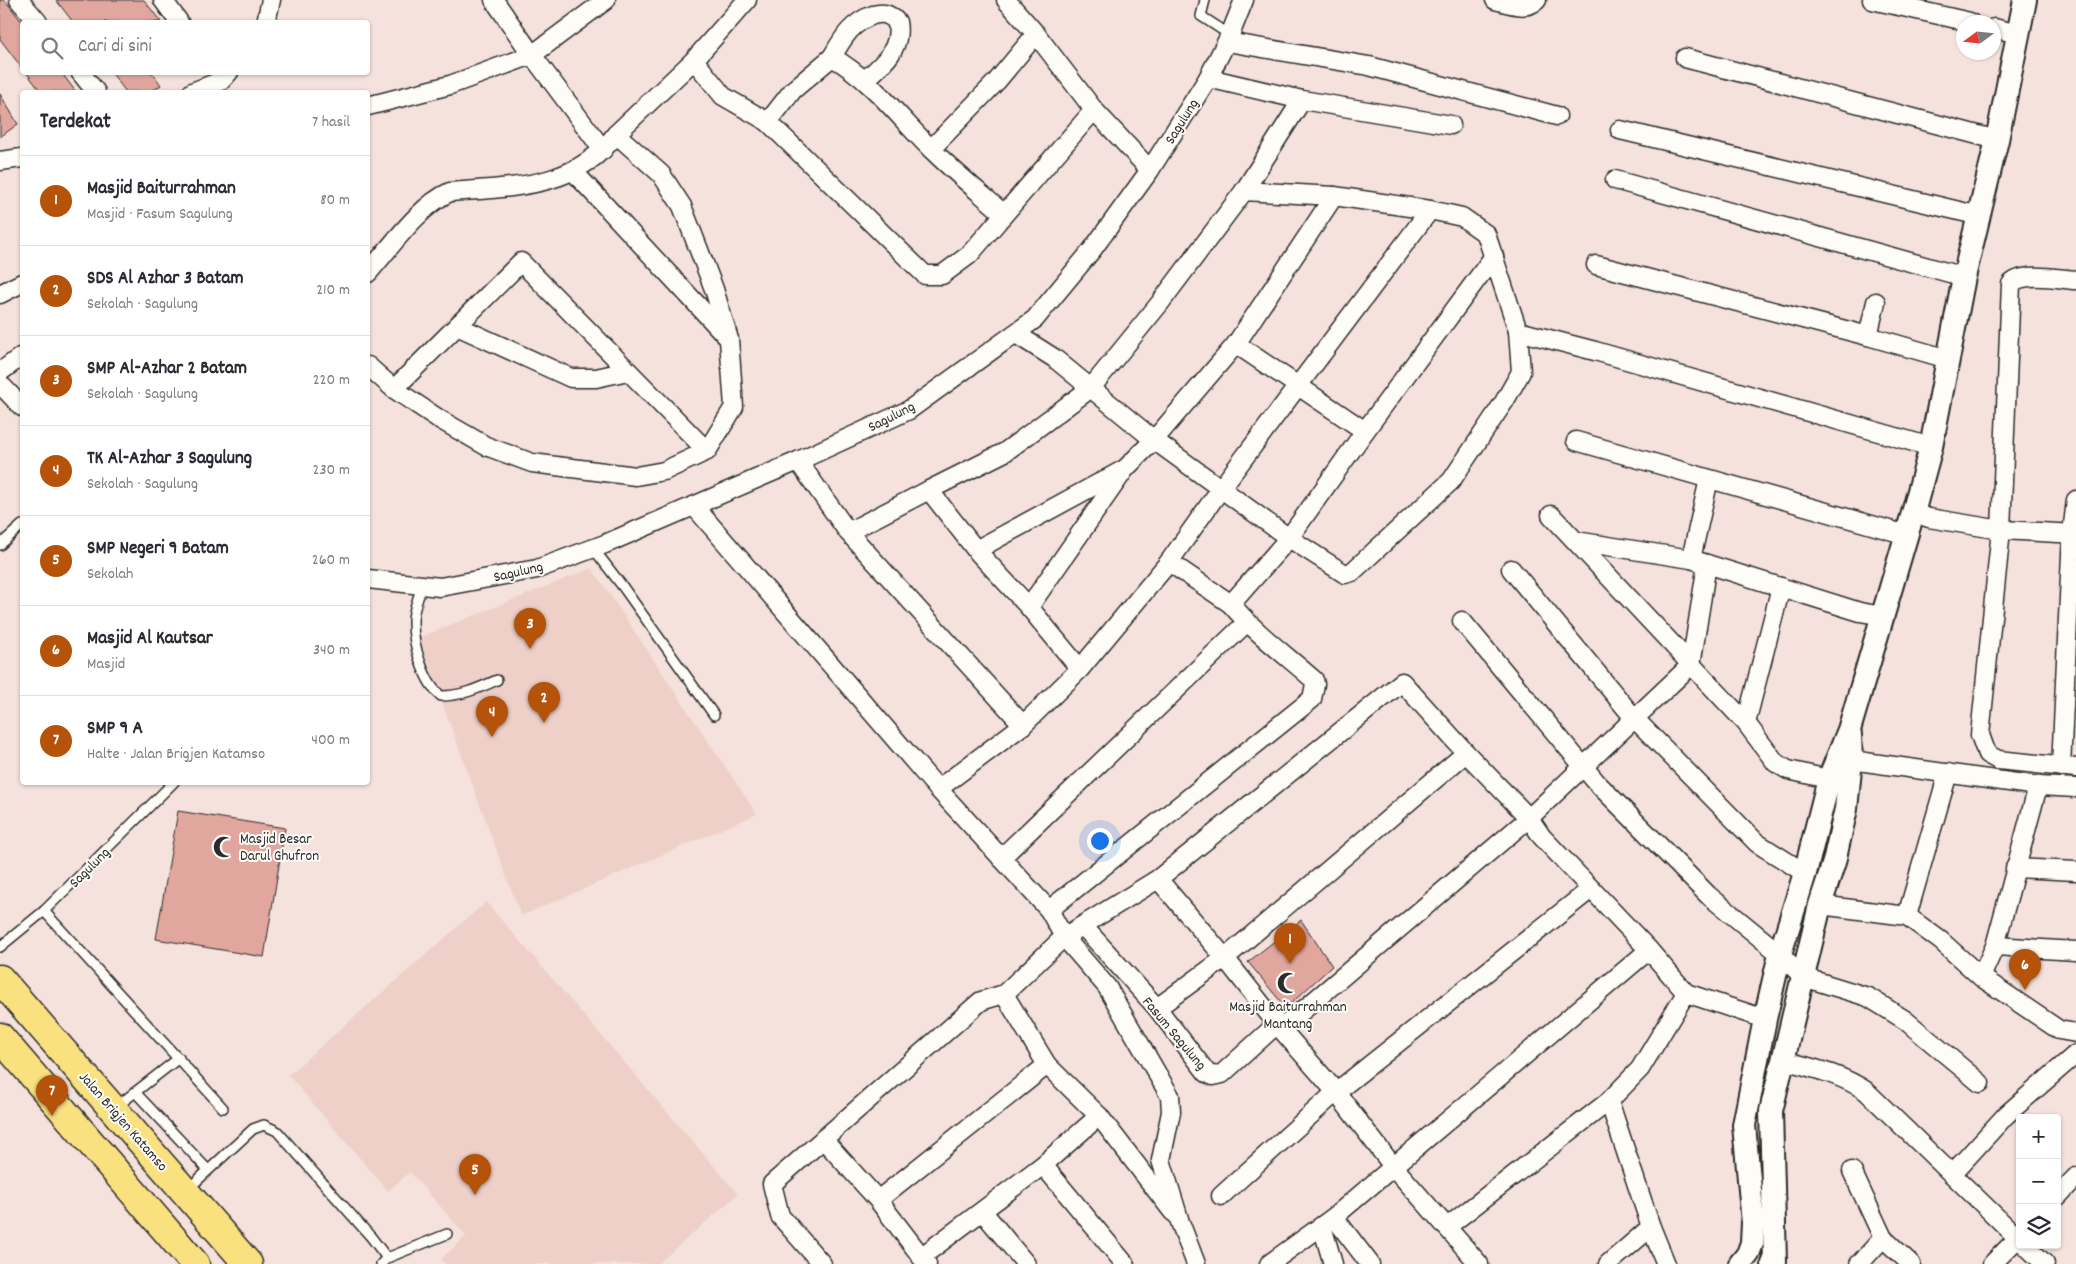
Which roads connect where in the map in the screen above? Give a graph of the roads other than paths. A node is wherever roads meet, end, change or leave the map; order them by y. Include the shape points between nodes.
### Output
1 (19, 0) edge
2 (163, 0) edge
3 (272, 0) edge
4 (494, 0) edge
5 (606, 0) edge
6 (747, 0) edge
7 (1006, 0) edge
8 (1205, 0) edge
9 (1244, 0) edge
10 (1495, 0) edge
11 (1538, 0) edge
12 (1872, 0) edge
13 (2024, 0) edge
14 (1923, 6) edge
15 (1956, 17) edge
16 (36, 20) edge
17 (178, 20) edge
18 (267, 20) edge
19 (2001, 30) edge
20 (1036, 34) junction
21 (2018, 34) junction
22 (1228, 39) junction
23 (532, 55) junction
24 (832, 58) junction
25 (1686, 58) dead end
26 (694, 60) junction
27 (82, 75) edge
28 (222, 75) edge
29 (1208, 78) junction
30 (865, 80) junction
31 (94, 90) edge
32 (196, 90) edge
33 (1302, 100) junction
34 (370, 105) edge
35 (1094, 110) junction
36 (1557, 116) dead end
37 (768, 122) junction
38 (1451, 124) dead end
39 (1620, 130) dead end
40 (616, 134) junction
41 (1997, 140) junction
42 (931, 149) junction
43 (603, 150) junction
44 (20, 158) edge
45 (0, 161) edge
46 (1150, 170) junction
47 (574, 172) junction
48 (1615, 180) dead end
49 (1244, 191) junction
50 (1334, 196) junction
51 (1430, 210) junction
52 (1004, 214) junction
53 (1980, 216) junction
54 (1494, 256) junction
55 (1596, 265) dead end
56 (370, 271) edge
57 (1964, 277) junction
58 (2076, 280) edge
59 (20, 284) edge
60 (0, 294) edge
61 (1876, 302) dead end
62 (457, 326) junction
63 (1518, 331) junction
64 (1016, 334) junction
65 (1868, 336) junction
66 (729, 339) junction
67 (1236, 344) junction
68 (20, 357) edge
69 (1948, 359) junction
70 (370, 368) edge
71 (628, 371) junction
72 (0, 372) edge
73 (0, 384) edge
74 (1297, 386) junction
75 (1090, 388) junction
76 (394, 389) junction
77 (20, 405) edge
78 (1365, 431) junction
79 (1154, 440) junction
80 (1576, 441) dead end
81 (1931, 447) junction
82 (707, 451) junction
83 (798, 461) junction
84 (1125, 469) junction
85 (1709, 479) junction
86 (1222, 487) junction
87 (929, 490) junction
88 (2076, 500) edge
89 (694, 506) junction
90 (1913, 513) junction
91 (1551, 515) dead end
92 (20, 527) edge
93 (2001, 530) junction
94 (848, 532) junction
95 (2074, 533) edge
96 (1907, 535) junction
97 (1289, 538) junction
98 (1576, 541) junction
99 (0, 545) edge
100 (593, 548) junction
101 (976, 550) junction
102 (1169, 562) junction
103 (1699, 562) junction
104 (1511, 569) dead end
105 (370, 579) edge
106 (422, 585) junction
107 (1781, 587) junction
108 (1231, 604) junction
109 (1029, 607) junction
110 (1883, 616) junction
111 (1462, 621) dead end
112 (1246, 623) junction
113 (1691, 665) junction
114 (1080, 669) junction
115 (498, 680) dead end
116 (714, 715) dead end
117 (1634, 718) junction
118 (1746, 723) junction
119 (1023, 725) junction
120 (1466, 753) junction
121 (1844, 758) junction
122 (1583, 766) junction
123 (2068, 767) edge
124 (1948, 773) junction
125 (1839, 781) junction
126 (171, 785) edge
127 (2038, 786) junction
128 (2076, 788) edge
129 (938, 789) junction
130 (1529, 818) junction
131 (1001, 858) junction
132 (2014, 868) junction
133 (2076, 871) edge
134 (1805, 873) junction
135 (1158, 879) junction
136 (1591, 889) junction
137 (1820, 905) junction
138 (1049, 910) junction
139 (44, 911) junction
140 (1907, 916) junction
141 (1083, 926) junction
142 (1064, 937) junction
143 (1995, 946) junction
144 (0, 947) edge
145 (1649, 950) junction
146 (2076, 951) edge
147 (1780, 954) junction
148 (1225, 958) junction
149 (1803, 977) junction
150 (1980, 977) junction
151 (0, 978) edge
152 (1686, 992) junction
153 (1004, 994) junction
154 (1157, 1008) junction
155 (1764, 1020) junction
156 (1279, 1026) junction
157 (2076, 1033) edge
158 (0, 1038) edge
159 (2076, 1054) edge
160 (179, 1058) junction
161 (1783, 1060) junction
162 (1047, 1065) junction
163 (1980, 1083) dead end
164 (135, 1092) junction
165 (1336, 1092) junction
166 (1610, 1101) junction
167 (114, 1108) junction
168 (223, 1108) dead end
169 (1099, 1116) junction
170 (823, 1139) junction
171 (1043, 1165) junction
172 (1392, 1165) junction
173 (208, 1170) junction
174 (1852, 1171) dead end
175 (1952, 1174) junction
176 (2076, 1177) edge
177 (185, 1191) junction
178 (2061, 1193) edge
179 (1221, 1196) dead end
180 (878, 1200) junction
181 (983, 1212) junction
182 (1328, 1221) junction
183 (1180, 1222) junction
184 (1447, 1227) junction
185 (1650, 1227) junction
186 (447, 1234) dead end
187 (2016, 1235) edge
188 (1883, 1238) junction
189 (2016, 1244) edge
190 (2030, 1249) edge
191 (384, 1261) edge
192 (924, 1261) edge
193 (195, 1264) edge
194 (248, 1264) edge
195 (822, 1264) edge
196 (1026, 1264) edge
197 (1125, 1264) edge
198 (1196, 1264) edge
199 (1269, 1264) edge
200 (1334, 1264) edge
201 (1370, 1264) edge
202 (1479, 1264) edge
203 (1608, 1264) edge
204 (1666, 1264) edge
205 (1740, 1264) edge
206 (1775, 1264) edge
207 (1859, 1264) edge
208 (1911, 1264) edge
209 (1992, 1264) edge
210 (2045, 1264) edge

1 - 16 street
2 - 17 street
3 - 18 street
4 - 23 street
5 - 23 street
6 - 26 street
7 - 20 street
8 - 22 lane via 1201,16
9 - 22 street, Sagulung
10 - 11 street via 1518,6 1534,4
12 - 14 street
13 - 21 street
14 - 15 street
19 - 21 street
20 - 35 street
20 - 42 street via 997,81
21 - 41 street
22 - 29 street, Sagulung
22 - 36 street via 1369,66
23 - 34 street via 450,85
23 - 43 street
24 - 30 street
24 - 30 street via 843,37 862,19 879,13 892,17 897,22 898,42 892,54
24 - 37 street via 794,90
25 - 41 street
26 - 37 street via 723,96
26 - 40 street
27 - 31 street
28 - 32 street
29 - 33 street
29 - 46 street, Sagulung
30 - 42 street
33 - 38 street
33 - 49 street
35 - 46 street
35 - 52 street
37 - 52 street via 925,275 942,275 969,255
39 - 53 street
40 - 43 street
40 - 66 street via 661,174 682,206 714,289
41 - 53 street
42 - 52 street
43 - 47 street
44 - 45 street
46 - 64 street, Sagulung via 1092,250 1035,319
47 - 56 street via 534,185 450,192 438,197
47 - 66 street
48 - 57 street
49 - 50 street
49 - 75 street via 1160,303
50 - 51 street
50 - 67 street
51 - 54 street via 1462,217 1486,234
51 - 74 street
53 - 57 street
54 - 63 street
54 - 78 street
55 - 65 street
57 - 69 street
58 - 93 street via 2028,276 2011,284
59 - 60 street
61 - 65 street
62 - 71 street via 571,378 596,378
62 - 71 street via 521,262
62 - 76 street
63 - 81 street
63 - 97 street via 1521,372 1451,481 1352,572 1345,574
64 - 75 street via 1054,358
64 - 83 street, Sagulung via 909,410
65 - 69 street
66 - 82 street via 734,407
67 - 74 street
67 - 79 street
68 - 72 street
69 - 81 street
70 - 76 street
71 - 82 street
73 - 77 street
74 - 78 street
74 - 86 street
75 - 79 street
75 - 87 street via 1005,452
76 - 82 street via 486,446 532,463 636,476 664,471
78 - 97 street
79 - 84 street
79 - 86 street
80 - 85 street
81 - 90 street
83 - 89 street, Sagulung
83 - 94 street
84 - 101 street
84 - 109 street
85 - 96 street
85 - 103 street
86 - 97 street
86 - 102 street
87 - 94 street
87 - 101 street
88 - 95 street
89 - 100 street, Sagulung
89 - 129 street
90 - 93 street
90 - 96 street
91 - 98 street
92 - 99 lane
93 - 95 street
93 - 123 street via 1980,735 1987,754 1998,760
94 - 119 street
95 - 123 street
96 - 110 street
97 - 108 street
98 - 103 street
98 - 113 street
100 - 106 street, Sagulung via 537,569 440,587
100 - 116 lane
101 - 109 street
102 - 108 street
102 - 114 street
103 - 107 street
103 - 113 street
104 - 117 street
105 - 106 street, Sagulung
106 - 115 lane via 412,621 417,651 433,690 441,696 452,696
107 - 110 street
107 - 118 street
108 - 112 street
109 - 114 street
110 - 121 street via 1849,730
111 - 122 street
112 - 131 street
112 - 138 street via 1314,680 1312,699
113 - 117 street
113 - 118 street
114 - 119 street
117 - 122 street
117 - 134 street via 1757,843
118 - 125 street via 1776,763 1788,770
119 - 129 street
120 - 130 street
120 - 135 street via 1402,682
120 - 148 street
121 - 124 street
121 - 125 street
122 - 130 street
122 - 147 street via 1708,895
124 - 127 street
124 - 140 street
125 - 134 street
125 - 137 street via 1846,809
126 - 139 lane, Sagulung
127 - 128 street
127 - 132 street
129 - 131 street
130 - 136 street via 1542,837
130 - 156 street
131 - 138 street
132 - 133 street
132 - 143 street
134 - 147 street
135 - 141 street
135 - 148 street
136 - 145 street
136 - 165 street
137 - 140 street
137 - 149 street
138 - 142 street
139 - 144 lane, Sagulung
139 - 160 lane
140 - 150 street
141 - 142 street
141 - 154 street, Fasum Sagulung
142 - 153 street
142 - 183 street via 1107,987 1170,1096 1171,1112 1161,1160
143 - 146 street
143 - 150 street
145 - 152 street
145 - 172 street
147 - 149 street
147 - 155 street
148 - 154 street
148 - 156 street
149 - 161 street
149 - 163 street via 1868,997 1905,1020
150 - 157 street via 2058,1030
151 - 167 highway, Jalan Brigjen Katamso
152 - 155 street
152 - 166 street via 1640,1069
153 - 162 street
153 - 170 street via 981,1001
154 - 156 street, Fasum Sagulung via 1207,1073 1213,1076 1222,1074
155 - 205 street via 1744,1125 1752,1243
156 - 165 street
158 - 193 highway
159 - 175 street via 2006,1116
160 - 164 lane
160 - 168 lane
161 - 175 street via 1822,1070 1851,1081 1866,1091
161 - 206 street via 1771,1111
162 - 169 street
162 - 180 street
164 - 167 lane
164 - 173 lane
165 - 172 street
165 - 179 street
166 - 184 street
166 - 185 street
167 - 177 highway, Jalan Brigjen Katamso
169 - 171 street
169 - 183 street
170 - 180 street
170 - 195 street via 772,1184 780,1216
171 - 181 street
171 - 197 street
172 - 182 street
172 - 184 street
173 - 177 lane
173 - 191 lane via 253,1128 264,1126 277,1131 371,1237
174 - 188 street
175 - 187 street
176 - 178 street
177 - 194 highway, Jalan Brigjen Katamso
180 - 192 street
181 - 192 street
181 - 196 street
182 - 199 street
182 - 200 street
182 - 201 street
183 - 198 street
184 - 202 street
185 - 203 street
185 - 204 street
186 - 191 lane
188 - 207 street
188 - 208 street
189 - 209 street
190 - 210 street

